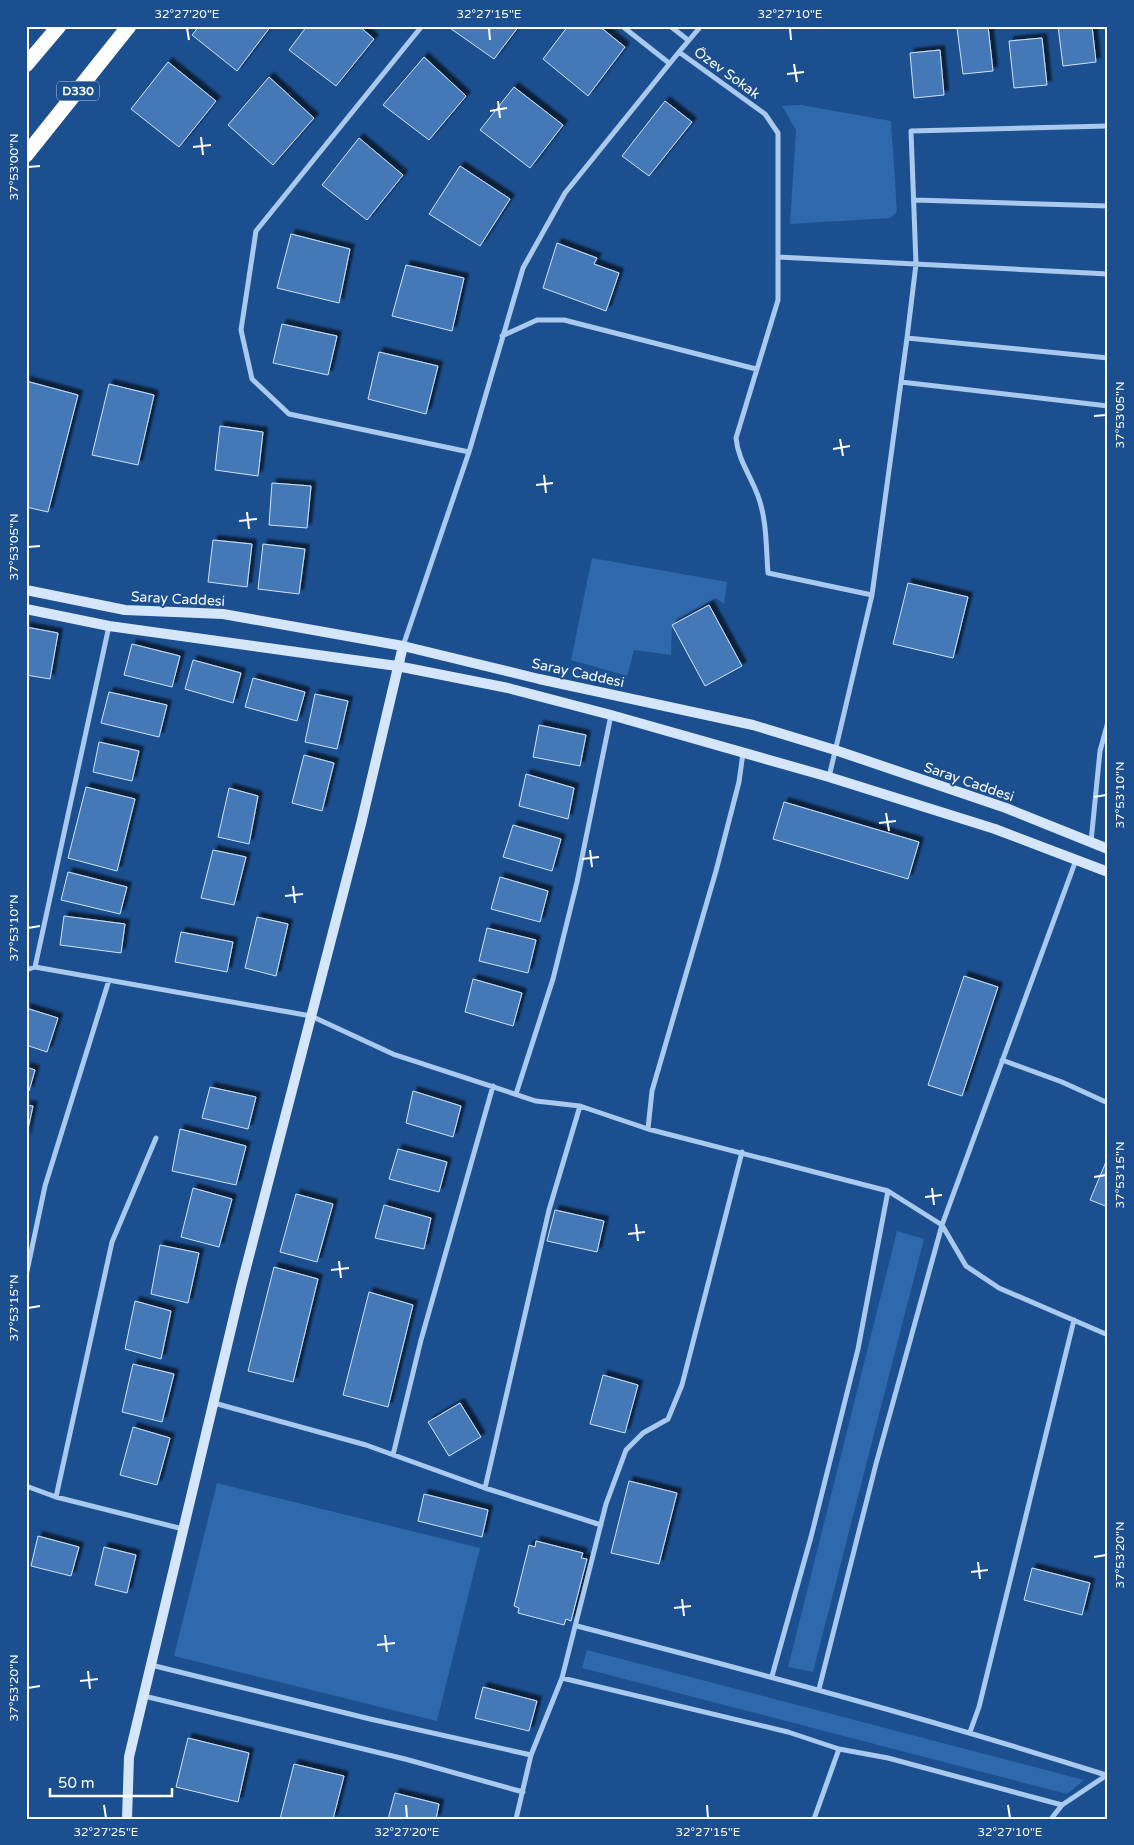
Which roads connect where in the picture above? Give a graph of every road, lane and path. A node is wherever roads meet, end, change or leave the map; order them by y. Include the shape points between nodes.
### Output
1 (59, 26) edge
2 (129, 26) edge
3 (422, 26) edge
4 (622, 26) edge
5 (670, 26) edge
6 (701, 26) edge
7 (688, 40) junction
8 (678, 52) junction
9 (669, 63) junction
10 (26, 65) edge
11 (1108, 126) edge
12 (26, 155) edge
13 (915, 200) junction
14 (1108, 206) edge
15 (778, 257) junction
16 (916, 264) junction
17 (1108, 274) edge
18 (501, 336) junction
19 (907, 338) junction
20 (1108, 358) edge
21 (756, 369) junction
22 (902, 382) junction
23 (1108, 406) edge
24 (469, 452) junction
25 (26, 590) edge
26 (872, 595) junction
27 (26, 609) edge
28 (109, 626) junction
29 (403, 646) junction
30 (397, 666) junction
31 (611, 715) junction
32 (1108, 722) edge
33 (835, 750) junction
34 (743, 752) junction
35 (829, 777) junction
36 (1091, 842) junction
37 (1108, 849) edge
38 (1076, 860) junction
39 (1108, 872) edge
40 (35, 967) junction
41 (26, 970) edge
42 (109, 980) junction
43 (311, 1016) junction
44 (1002, 1060) junction
45 (493, 1086) junction
46 (516, 1094) junction
47 (1108, 1103) edge
48 (580, 1106) junction
49 (648, 1129) junction
50 (156, 1138) dead end
51 (742, 1152) junction
52 (888, 1191) junction
53 (942, 1226) junction
54 (26, 1276) edge
55 (1074, 1320) junction
56 (1108, 1335) edge
57 (214, 1403) junction
58 (393, 1455) junction
59 (26, 1486) edge
60 (485, 1488) junction
61 (56, 1497) junction
62 (601, 1525) junction
63 (184, 1529) junction
64 (577, 1626) junction
65 (151, 1665) junction
66 (772, 1676) junction
67 (562, 1678) junction
68 (819, 1689) junction
69 (144, 1696) junction
70 (970, 1732) junction
71 (839, 1749) junction
72 (531, 1755) junction
73 (1107, 1775) edge
74 (523, 1792) junction
75 (1062, 1805) junction
76 (127, 1819) edge
77 (516, 1819) edge
78 (814, 1819) edge
79 (1051, 1819) edge

1 - 10 highway
2 - 12 highway, D330
3 - 24 street via 256,231 241,330 252,379 289,414
4 - 9 street
5 - 7 street
6 - 7 street, Özev Sokak
7 - 8 street, Özev Sokak
8 - 9 street
8 - 15 street, Özev Sokak via 765,114 778,133
9 - 18 street via 565,193 523,268
11 - 13 street via 911,131
13 - 14 street
13 - 16 street
15 - 16 street
15 - 21 street via 778,300
16 - 17 street
16 - 19 street
18 - 21 street via 537,320 564,320
18 - 24 street
19 - 20 street
19 - 22 street
21 - 26 street via 736,438 737,450 759,497 768,573
22 - 23 street
22 - 26 street
24 - 29 street
25 - 29 street, Saray Caddesi via 125,610 223,614
26 - 33 street
27 - 28 street
28 - 30 street
28 - 40 street
29 - 30 street
29 - 33 street, Saray Caddesi via 752,725
30 - 31 street via 508,688
30 - 43 street via 361,824
31 - 34 street
31 - 46 street via 577,882 553,979
32 - 36 street via 1100,751
33 - 35 street
33 - 36 street, Saray Caddesi via 1006,808
34 - 35 street
34 - 49 street via 716,872 652,1091
35 - 38 street via 995,829
36 - 37 street, Saray Caddesi
38 - 39 street
38 - 44 street
40 - 41 street
40 - 42 street
42 - 43 street
42 - 54 street via 45,1186
43 - 45 street via 394,1054
43 - 57 street
44 - 47 street
44 - 53 street
45 - 46 street
45 - 58 street via 421,1340
46 - 48 street via 536,1101
48 - 49 street
48 - 60 street via 549,1210
49 - 51 street
50 - 61 street via 112,1242
51 - 52 street
51 - 62 street via 682,1384 668,1419 643,1433 626,1450
52 - 53 street
52 - 66 street via 858,1349
53 - 55 street via 966,1266 999,1288
53 - 68 street via 876,1464
55 - 56 street
55 - 70 street via 979,1707
57 - 58 street
57 - 63 street
58 - 60 street
59 - 61 street
60 - 62 street
61 - 63 street
62 - 64 street
63 - 65 street
64 - 66 street
64 - 67 street
65 - 69 street
65 - 72 street
66 - 68 street
67 - 71 street via 788,1732
67 - 72 street
68 - 70 street
69 - 74 street via 405,1759
69 - 76 street via 129,1757
70 - 73 street
71 - 75 street via 888,1758
71 - 78 street
72 - 74 street
73 - 75 street
74 - 77 street
75 - 79 street

